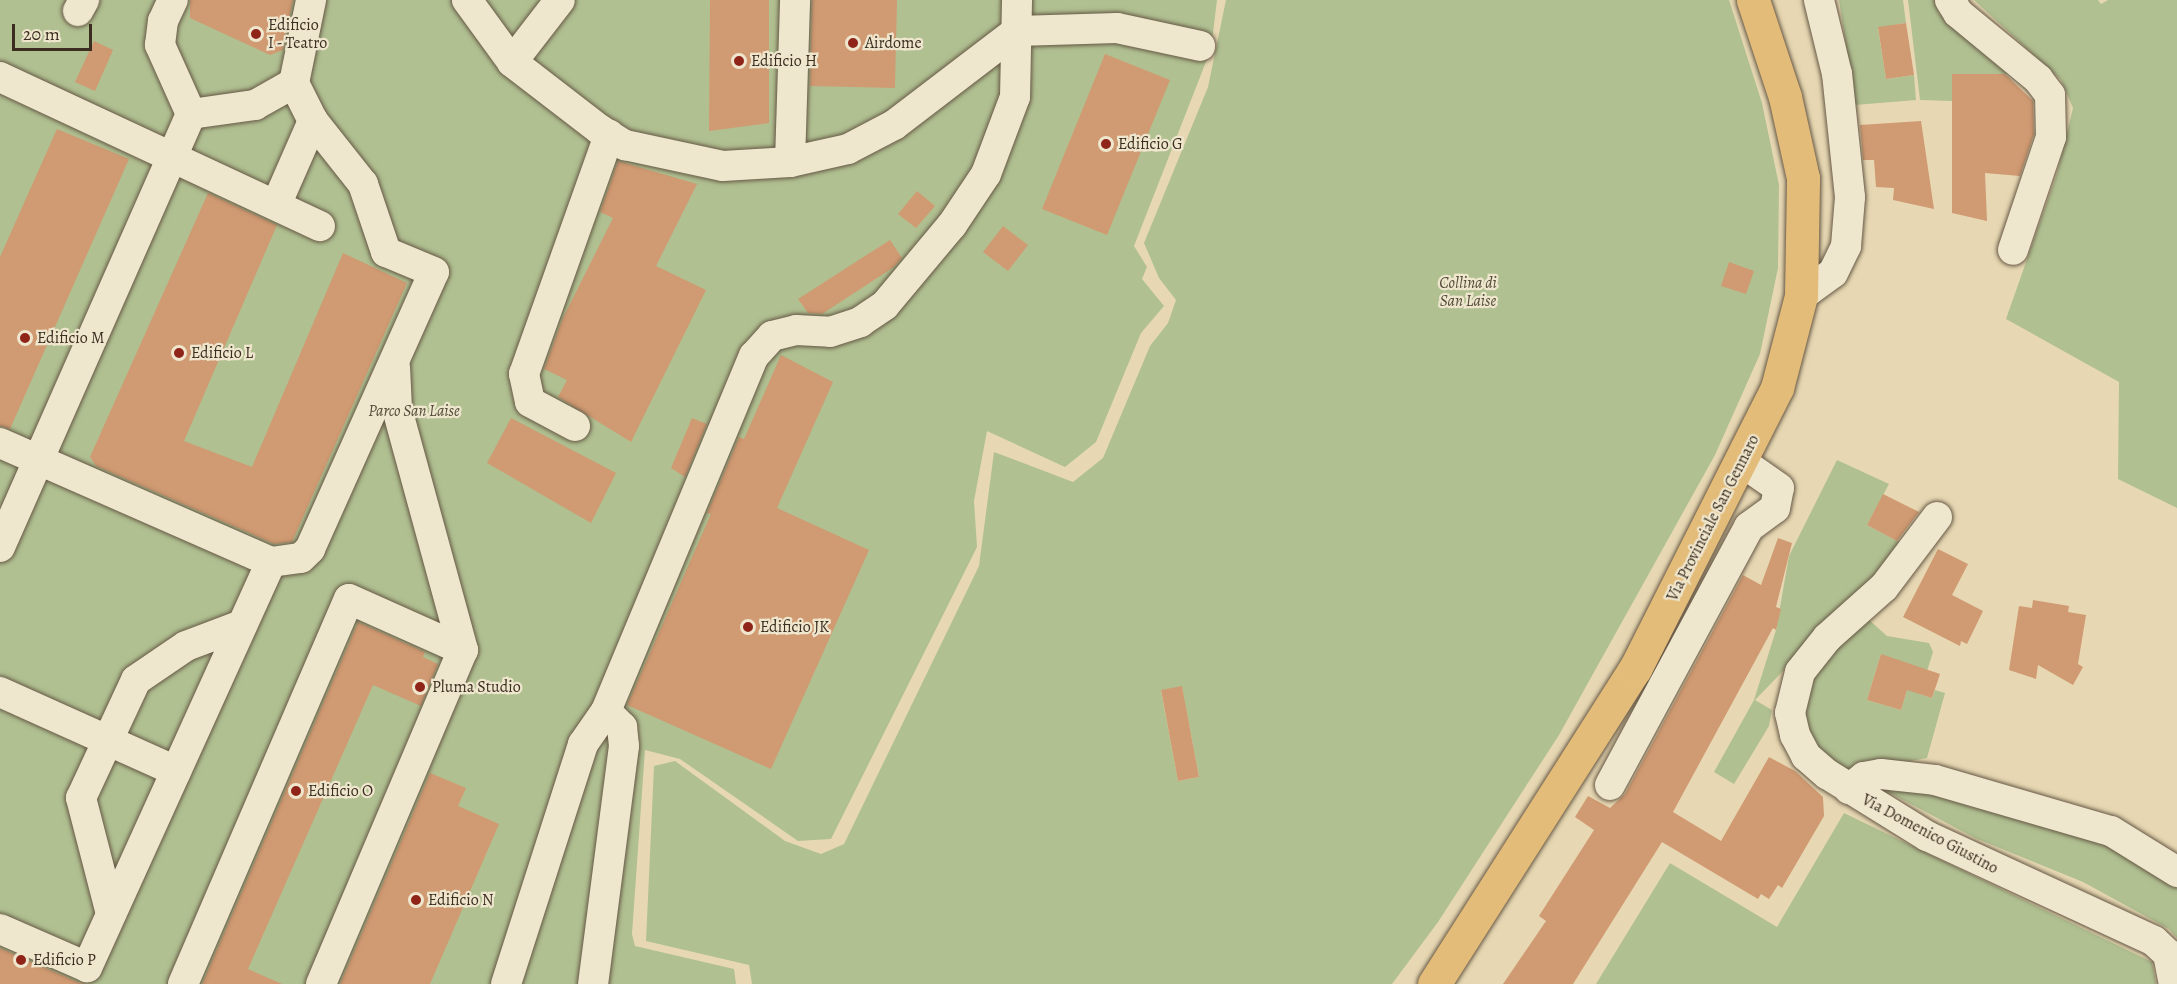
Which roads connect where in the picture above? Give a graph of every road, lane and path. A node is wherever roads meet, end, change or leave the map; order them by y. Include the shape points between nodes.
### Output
1 (173, 0) edge
2 (311, 0) edge
3 (467, 0) edge
4 (560, 0) edge
5 (795, 0) edge
6 (1017, 0) edge
7 (1753, 0) edge
8 (1819, 0) edge
9 (1950, 0) edge
10 (1017, 31) junction
11 (1200, 46) dead end
12 (512, 62) junction
13 (0, 77) edge
14 (294, 83) junction
15 (191, 114) junction
16 (313, 121) junction
17 (609, 135) junction
18 (172, 157) junction
19 (790, 162) junction
20 (277, 203) junction
21 (320, 226) dead end
22 (2013, 250) dead end
23 (1801, 296) junction
24 (395, 367) junction
25 (575, 426) dead end
26 (0, 443) edge
27 (39, 459) junction
28 (1743, 463) junction
29 (1936, 517) dead end
30 (0, 546) edge
31 (271, 562) junction
32 (242, 625) junction
33 (464, 650) junction
34 (0, 692) edge
35 (606, 711) junction
36 (108, 741) junction
37 (176, 771) junction
38 (1610, 784) dead end
39 (1849, 789) junction
40 (2177, 873) edge
41 (111, 914) junction
42 (0, 929) edge
43 (94, 975) edge
44 (183, 984) edge
45 (321, 984) edge
46 (506, 984) edge
47 (592, 984) edge
48 (1434, 984) edge
49 (2174, 984) edge

1 - 15 street via 163,21 160,45
2 - 14 street
3 - 12 street
4 - 12 street
5 - 19 street
6 - 10 street
7 - 23 main road, Via Provinciale San Gennaro via 1785,97 1803,178
8 - 23 street via 1846,134 1849,207 1846,246 1833,273
9 - 22 street via 1958,14 2038,79 2050,95 2050,137
10 - 11 street via 1118,28
10 - 19 street via 894,125 848,149
10 - 35 street via 1015,97 1003,136 986,174 914,273 885,304 860,322 830,332 796,330 772,336 754,356
12 - 17 street
13 - 18 street
14 - 15 street via 255,105
14 - 16 street
15 - 18 street
16 - 20 street
16 - 24 street via 363,184 387,252 434,272
17 - 19 street via 625,145 700,163
17 - 25 street via 524,374 530,402
18 - 20 street
18 - 27 street
20 - 21 street
23 - 28 main road, Via Provinciale San Gennaro via 1777,388
24 - 31 street via 310,549 301,558
24 - 33 street via 397,409
26 - 27 street
27 - 30 street
27 - 31 street
28 - 38 street via 1779,488 1775,508 1749,527
28 - 48 main road, Via Provinciale San Gennaro via 1610,713
29 - 39 street, Via Domenico Giustino via 1884,587 1812,655 1793,690 1791,713 1798,742 1806,756
31 - 32 street
32 - 36 street via 186,646 136,680
32 - 37 street
33 - 44 street via 349,599
33 - 45 street
34 - 36 street
35 - 46 street via 583,744
35 - 47 street via 622,727 624,746
36 - 37 street
36 - 41 street via 81,798
37 - 41 street
39 - 40 street via 1864,777 1881,774 1935,780 2111,831
39 - 49 street, Via Domenico Giustino via 1927,836 2154,941 2168,954
41 - 43 street
42 - 43 street

